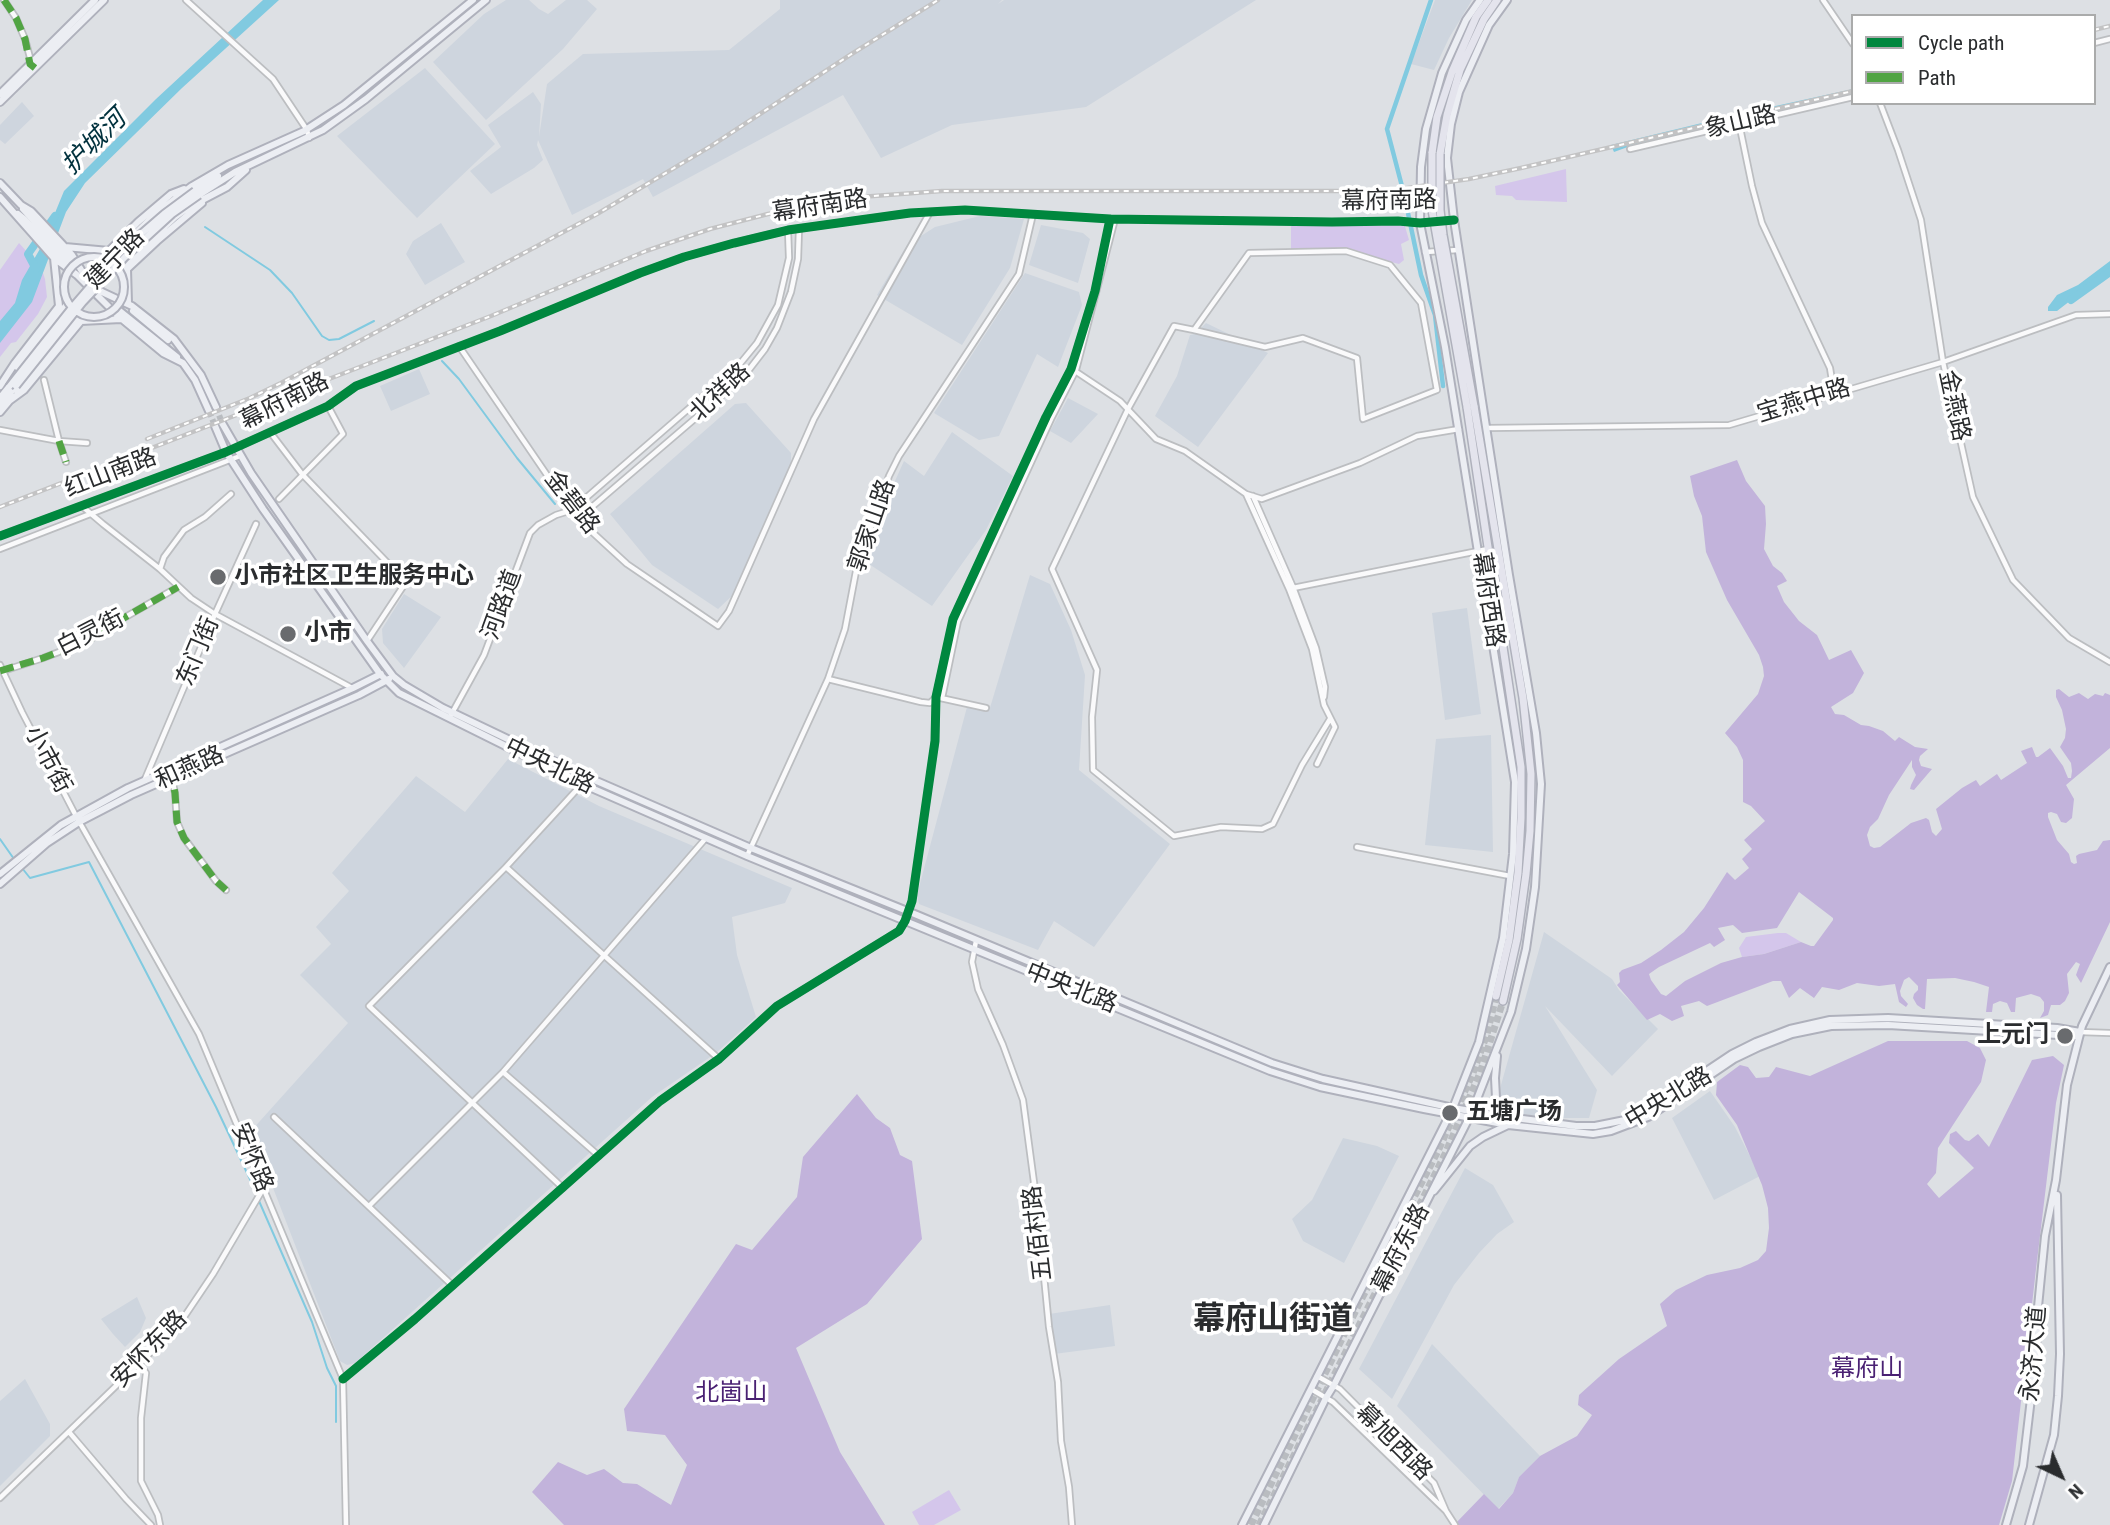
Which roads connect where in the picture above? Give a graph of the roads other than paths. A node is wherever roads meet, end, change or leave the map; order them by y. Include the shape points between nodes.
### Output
1 (4, 0) edge
2 (95, 0) edge
3 (104, 0) edge
4 (186, 0) edge
5 (473, 0) edge
6 (486, 0) edge
7 (1497, 0) edge
8 (1507, 0) edge
9 (1823, 0) edge
10 (1484, 2) edge
11 (1485, 19) junction
12 (1465, 20) joint
13 (1851, 41) edge
14 (1480, 44) junction
15 (33, 66) junction
16 (0, 94) edge
17 (1851, 97) edge
18 (0, 102) edge
19 (1881, 105) edge
20 (1739, 124) junction
21 (307, 130) junction
22 (309, 138) junction
23 (1630, 149) dead end
24 (1436, 153) junction
25 (254, 164) junction
26 (0, 183) edge
27 (195, 191) junction
28 (0, 197) edge
29 (209, 197) junction
30 (930, 212) junction
31 (1033, 214) junction
32 (1112, 219) junction
33 (1454, 220) junction
34 (1419, 223) junction
35 (35, 226) junction
36 (799, 229) junction
37 (788, 230) junction
38 (65, 247) junction
39 (1458, 250) junction
40 (1425, 252) junction
41 (54, 258) junction
42 (109, 261) junction
43 (72, 266) junction
44 (788, 266) junction
45 (797, 267) junction
46 (119, 269) junction
47 (125, 302) junction
48 (68, 303) junction
49 (116, 308) junction
50 (80, 314) junction
51 (2110, 314) edge
52 (121, 319) junction
53 (1194, 330) junction
54 (155, 333) junction
55 (459, 346) junction
56 (185, 360) junction
57 (1943, 362) junction
58 (1071, 369) junction
59 (44, 380) dead end
60 (0, 387) edge
61 (1833, 393) junction
62 (0, 398) edge
63 (9, 401) junction
64 (0, 405) edge
65 (328, 406) junction
66 (1470, 406) junction
67 (216, 407) tunnel mouth
68 (1128, 409) junction
69 (209, 411) tunnel mouth
70 (0, 412) edge
71 (1487, 428) junction
72 (1459, 429) junction
73 (0, 430) edge
74 (270, 432) junction
75 (59, 441) junction
76 (87, 443) dead end
77 (236, 448) junction
78 (226, 452) junction
79 (240, 456) junction
80 (232, 461) junction
81 (66, 462) dead end
82 (303, 474) junction
83 (604, 484) junction
84 (611, 491) junction
85 (230, 494) dead end
86 (1246, 494) junction
87 (1253, 496) junction
88 (279, 499) dead end
89 (83, 506) junction
90 (572, 510) junction
91 (91, 513) junction
92 (579, 518) junction
93 (256, 524) dead end
94 (0, 536) edge
95 (0, 549) edge
96 (1488, 549) junction
97 (1479, 550) junction
98 (160, 569) junction
99 (178, 587) junction
100 (1289, 589) junction
101 (215, 614) junction
102 (368, 641) junction
103 (2110, 662) edge
104 (387, 668) junction
105 (1, 669) edge
106 (380, 674) junction
107 (393, 676) junction
108 (828, 679) junction
109 (386, 682) junction
110 (353, 688) junction
111 (939, 698) junction
112 (1324, 705) junction
113 (986, 708) dead end
114 (451, 716) junction
115 (1329, 719) junction
116 (1317, 764) dead end
117 (171, 773) junction
118 (144, 781) junction
119 (582, 783) junction
120 (78, 819) junction
121 (707, 838) junction
122 (1357, 847) dead end
123 (751, 848) junction
124 (747, 856) junction
125 (506, 867) junction
126 (0, 874) edge
127 (1510, 876) junction
128 (0, 884) edge
129 (226, 890) dead end
130 (908, 912) junction
131 (905, 921) junction
132 (976, 941) junction
133 (973, 949) junction
134 (604, 956) junction
135 (2110, 960) edge
136 (2110, 967) edge
137 (2077, 1033) junction
138 (2110, 1033) edge
139 (1499, 1047) junction
140 (719, 1059) junction
141 (503, 1072) junction
142 (472, 1103) junction
143 (1452, 1111) junction
144 (1470, 1114) junction
145 (274, 1117) dead end
146 (1509, 1121) junction
147 (599, 1156) junction
148 (2056, 1180) junction
149 (264, 1188) junction
150 (563, 1188) junction
151 (1408, 1197) joint
152 (1428, 1198) junction
153 (369, 1206) junction
154 (453, 1286) junction
155 (139, 1364) junction
156 (1317, 1376) junction
157 (343, 1379) junction
158 (1334, 1385) junction
159 (1310, 1389) junction
160 (1326, 1398) junction
161 (69, 1432) junction
162 (0, 1498) edge
163 (1446, 1511) junction
164 (151, 1525) edge
165 (160, 1525) edge
166 (346, 1525) edge
167 (1072, 1525) edge
168 (1242, 1525) edge
169 (1264, 1525) edge
170 (1455, 1525) edge
171 (2006, 1525) edge
172 (2029, 1525) edge

1 - 15 street via 16,18
2 - 15 main road
3 - 15 main road
4 - 21 street via 273,79
5 - 21 main road, 建宁路
6 - 22 main road via 366,99
7 - 11 highway, 幕府西路
8 - 14 main road, 幕府西路
9 - 13 street
10 - 12 highway
10 - 24 highway, 幕府西路 via 1437,117
11 - 14 highway
11 - 24 highway, 幕府西路 via 1460,70
12 - 34 main road, 幕府西路 via 1442,73 1426,129
14 - 33 main road, 幕府西路 via 1451,124 1447,158
15 - 16 main road
15 - 18 main road
17 - 20 street, 象山路
19 - 57 street, 金燕路 via 1921,220
20 - 23 street, 象山路
20 - 61 street via 1762,223 1830,368
21 - 22 street
21 - 27 main road, 建宁路 via 258,151
22 - 25 main road
24 - 66 highway, 幕府西路, bridge via 1443,235
25 - 27 main road, 建宁路
25 - 29 main road
26 - 35 main road
27 - 38 main road via 171,194 109,251
27 - 42 main road, bridge via 175,198
27 - 62 main road, 建宁路, bridge via 120,252
27 - 64 main road, 建宁路, bridge via 105,277
28 - 35 main road
29 - 46 main road, bridge via 187,208
29 - 47 main road via 127,269
30 - 31 street, 幕府南路
30 - 36 street, 幕府南路
30 - 92 street, 金碧路 via 814,419 729,611 718,626 611,551
31 - 32 street, 幕府南路
31 - 108 street, 郭家山路 via 1019,274 889,476 857,566 845,629
32 - 34 street, 幕府南路
32 - 58 street
32 - 111 street via 1076,370 958,621
33 - 34 street, 幕府南路
33 - 39 main road, 幕府西路
34 - 40 main road, 幕府西路
35 - 38 main road
35 - 41 main road
35 - 43 main road
36 - 37 street, 幕府南路
36 - 45 street, 北祥路
37 - 44 street, 北祥路
37 - 55 street, 幕府南路 via 684,257
38 - 47 main road via 102,292
39 - 40 street
39 - 71 main road, 幕府西路
40 - 72 main road, 幕府西路
41 - 52 main road
41 - 60 main road via 59,306
42 - 43 main road, bridge via 91,257
42 - 46 main road, bridge
43 - 48 main road, bridge via 63,285
44 - 45 street via 793,263
44 - 83 street, 北祥路 via 769,323 739,365
45 - 84 street, 北祥路 via 777,328 748,371
46 - 47 main road, bridge
47 - 49 main road, bridge
47 - 54 main road
47 - 56 main road via 174,339
48 - 50 main road, bridge
48 - 60 main road
49 - 50 main road, bridge via 99,317
49 - 54 main road
50 - 63 main road, bridge
51 - 57 street, 宝燕中路 via 2076,314
52 - 56 main road via 163,353
52 - 63 main road via 81,321 24,390
53 - 53 street via 1265,347 1303,338 1357,358 1363,419 1437,390 1421,303 1390,265 1346,251 1249,253
53 - 68 street via 1174,326
54 - 56 main road
55 - 65 street, 幕府南路 via 356,386
55 - 90 street, 金碧路
56 - 67 main road via 201,375
56 - 69 main road
57 - 61 street, 宝燕中路
57 - 103 street, 金燕路 via 1973,497 2013,580 2069,638
58 - 68 street
58 - 111 street via 953,619
59 - 75 street
61 - 71 street, 宝燕中路 via 1729,425
63 - 70 main road
65 - 74 street, 幕府南路
65 - 82 street via 343,434
66 - 96 highway, 幕府西路
66 - 96 highway, 幕府西路 via 1523,698 1531,774 1526,874 1517,939 1500,999 1518,873 1521,767
68 - 86 street via 1156,439 1185,451
68 - 115 street via 1052,569 1097,670 1093,770 1174,836 1221,827 1262,829 1273,824
71 - 139 main road, 幕府西路 via 1541,784 1526,949
72 - 87 street via 1417,436 1360,463 1262,499
72 - 97 main road, 幕府西路
73 - 75 street
74 - 77 street, 幕府南路
74 - 82 street
75 - 76 street
75 - 81 street
77 - 78 street, 红山南路
77 - 78 main road, 中央北路 via 219,424
77 - 79 main road, 中央北路
78 - 80 main road, 中央北路
78 - 89 street, 红山南路
79 - 80 street
79 - 102 main road, 中央北路
80 - 91 street
80 - 106 main road, 中央北路
82 - 88 street
82 - 102 street via 406,582
83 - 84 street via 603,490
83 - 90 street, 北祥路
84 - 92 street, 北祥路
85 - 98 street via 184,530
86 - 87 street
86 - 100 street
87 - 112 street via 1316,648
89 - 91 street
89 - 94 street, 红山南路
90 - 92 street, 金碧路
90 - 114 street, 河路道 via 530,533 484,655
91 - 95 street
91 - 98 street
93 - 101 street, 东门街
96 - 97 street
97 - 100 street
97 - 127 main road, 幕府西路 via 1515,782
98 - 99 street
99 - 101 street
99 - 105 street, 白灵街 via 88,641
100 - 112 street via 1312,649
101 - 110 street
101 - 118 street, 东门街
102 - 104 main road, 中央北路
104 - 106 main road, 和燕路
104 - 107 main road, 中央北路
105 - 120 street, 小市街
106 - 109 main road, 中央北路
106 - 110 main road, 和燕路
107 - 109 main road, 和燕路
107 - 114 main road, 中央北路
108 - 111 street via 921,702
108 - 123 street, 郭家山路
109 - 114 main road, 中央北路 via 398,693
109 - 117 main road, 和燕路
110 - 117 main road, 和燕路
111 - 113 street
111 - 130 street
112 - 115 street
114 - 119 main road, 中央北路
114 - 123 main road, 中央北路
115 - 116 street via 1335,726
117 - 118 main road, 和燕路
117 - 120 main road, 和燕路
117 - 129 street via 177,822 184,838
118 - 120 main road, 和燕路
119 - 121 main road, 中央北路
119 - 125 street
120 - 126 main road, 和燕路 via 44,837
120 - 128 main road, 和燕路
120 - 149 street, 安怀路 via 199,1034
121 - 124 main road, 中央北路
121 - 134 street
122 - 127 street
123 - 124 street, 郭家山路
123 - 130 main road, 中央北路
124 - 131 main road, 中央北路
125 - 134 street
125 - 142 street via 369,1006
127 - 143 main road, 幕府西路 via 1503,938 1479,1042
130 - 131 street
130 - 132 main road, 中央北路
131 - 133 main road, 中央北路
131 - 140 street via 899,930 777,1006
132 - 133 street
132 - 143 main road, 中央北路 via 1272,1063
133 - 143 main road, 中央北路 via 1270,1071 1320,1087
133 - 167 street, 五佰村路 via 978,989 1024,1100
134 - 140 street
134 - 141 street
135 - 137 main road
136 - 137 main road
137 - 138 street, 中央北路
137 - 146 main road, 中央北路 via 1888,1018 1830,1020 1756,1042 1625,1120 1595,1126
137 - 148 main road, 永济大道
139 - 144 main road, 幕府东路
139 - 146 main road via 1496,1098
140 - 147 street via 660,1101
141 - 142 street
141 - 147 street
142 - 150 street
142 - 153 street
143 - 144 main road, 中央北路
143 - 151 main road, 幕府西路
144 - 146 main road, 中央北路
144 - 152 main road, 幕府东路
145 - 153 street
146 - 152 main road via 1470,1146
147 - 150 street
148 - 171 main road, 永济大道 via 2045,1236 2023,1466
148 - 172 main road, 永济大道 via 2058,1396 2054,1434
149 - 155 street, 安怀东路 via 178,1326
149 - 157 street, 安怀路
150 - 154 street
151 - 156 main road, 幕府东路
152 - 158 main road, 幕府东路
153 - 154 street
154 - 157 street
155 - 161 street, 安怀东路
155 - 165 street via 146,1373 141,1481
156 - 158 street, 幕旭西路
156 - 159 main road, 幕府东路
157 - 166 street, 安怀路
158 - 160 main road, 幕府东路
158 - 163 street, 幕旭西路 via 1434,1483
159 - 160 street, 幕旭西路
159 - 168 main road, 幕府东路
160 - 163 street, 幕旭西路
160 - 169 main road, 幕府东路
161 - 162 street, 安怀东路
161 - 164 street
163 - 170 street

